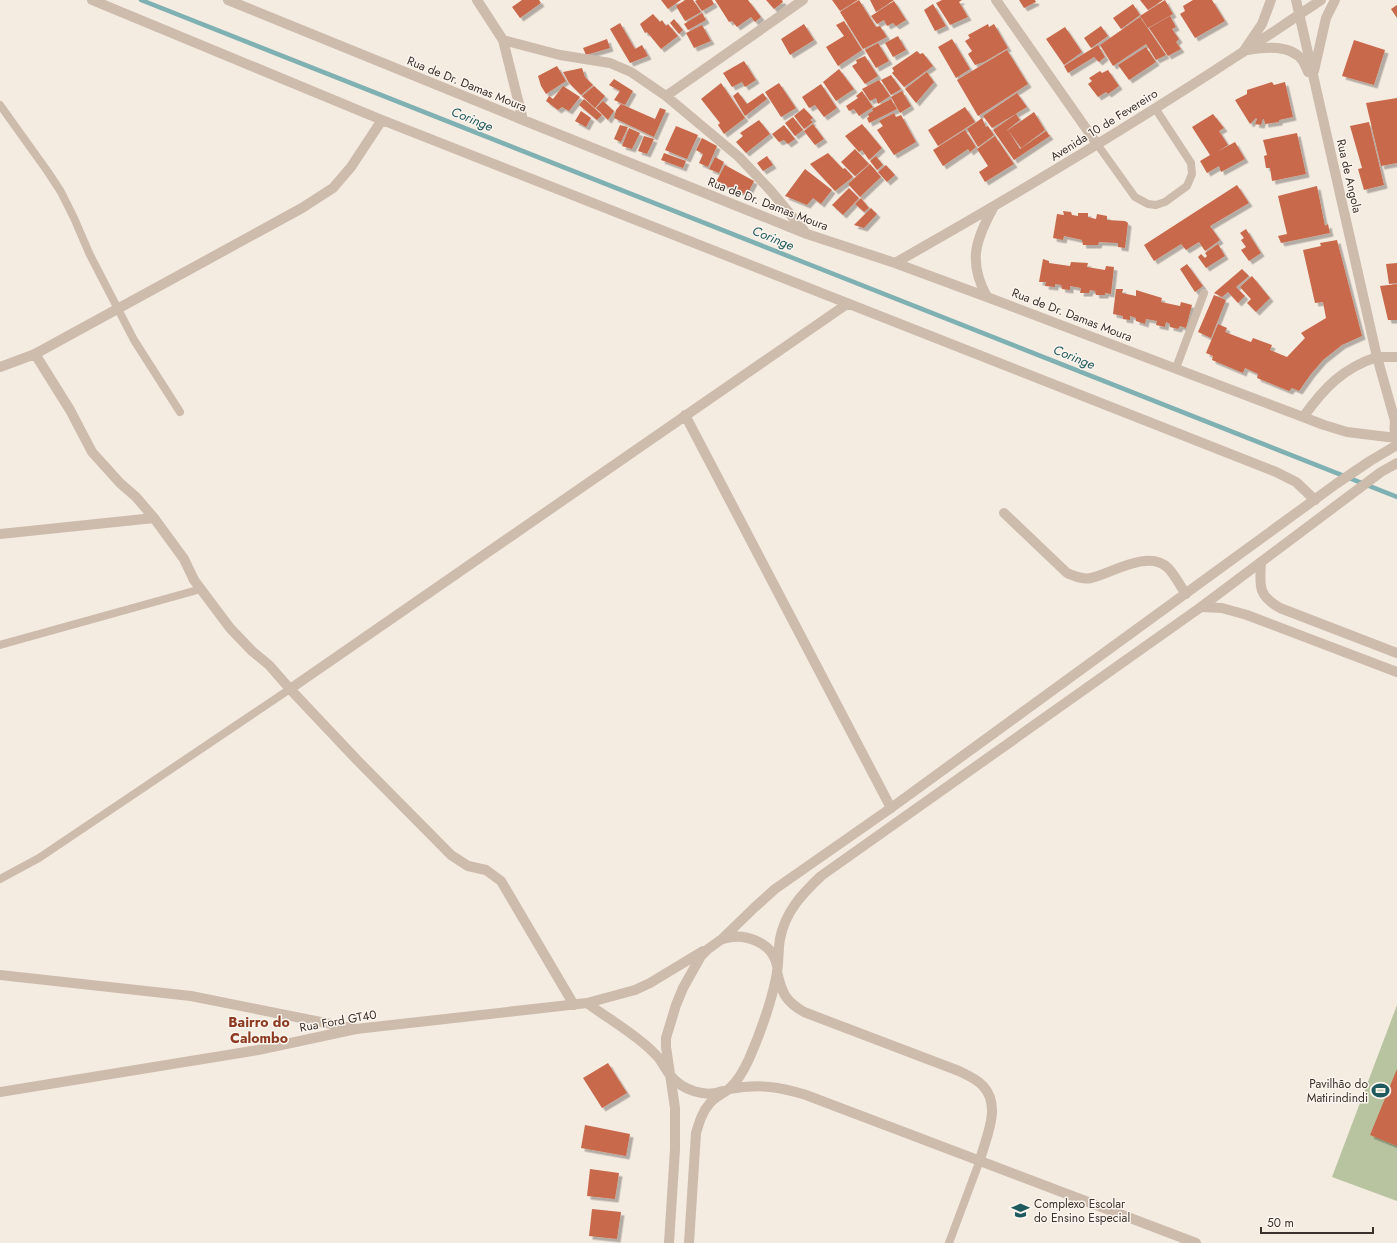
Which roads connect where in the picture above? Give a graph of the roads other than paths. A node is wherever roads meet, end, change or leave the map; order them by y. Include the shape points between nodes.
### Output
1 (92, 0) edge
2 (228, 0) edge
3 (477, 0) edge
4 (803, 0) edge
5 (996, 0) edge
6 (1272, 0) edge
7 (1296, 0) edge
8 (1321, 0) edge
9 (1335, 0) edge
10 (1300, 14) junction
11 (503, 40) junction
12 (1245, 51) junction
13 (1314, 80) junction
14 (666, 96) junction
15 (0, 105) edge
16 (1155, 108) junction
17 (382, 120) junction
18 (523, 120) junction
19 (1097, 144) junction
20 (993, 208) junction
21 (807, 234) junction
22 (895, 263) junction
23 (1204, 293) dead end
24 (987, 297) junction
25 (847, 304) junction
26 (119, 309) junction
27 (35, 354) junction
28 (1377, 357) junction
29 (1397, 357) edge
30 (0, 367) edge
31 (1176, 368) junction
32 (180, 412) dead end
33 (685, 415) junction
34 (1304, 416) junction
35 (1396, 416) edge
36 (1397, 442) edge
37 (1397, 463) edge
38 (1315, 500) junction
39 (1004, 513) dead end
40 (154, 518) junction
41 (0, 534) edge
42 (1261, 562) junction
43 (201, 589) junction
44 (1186, 594) junction
45 (1201, 607) junction
46 (0, 645) edge
47 (1397, 653) edge
48 (1397, 672) edge
49 (290, 689) junction
50 (891, 808) junction
51 (0, 879) edge
52 (722, 939) junction
53 (777, 972) junction
54 (0, 975) edge
55 (587, 1003) junction
56 (574, 1005) junction
57 (356, 1029) junction
58 (671, 1076) junction
59 (729, 1089) junction
60 (0, 1092) edge
61 (980, 1160) junction
62 (669, 1243) edge
63 (689, 1243) edge
64 (949, 1243) edge
65 (1196, 1243) edge

1 - 17 street
2 - 18 street, Rua de Dr. Damas Moura
3 - 11 street
4 - 14 street
5 - 19 street
6 - 12 street via 1262,24
7 - 10 street, Rua de Angola
8 - 10 street, Avenida 10 de Fevereiro
9 - 13 street via 1326,18
10 - 12 street, Avenida 10 de Fevereiro
10 - 13 street, Rua de Angola
11 - 14 street via 560,55 610,63 631,72
11 - 18 street
12 - 13 street via 1274,47 1282,49 1302,60
12 - 16 street, Avenida 10 de Fevereiro
13 - 28 street, Rua de Angola
14 - 21 street via 739,157 771,190
15 - 26 lane via 61,192
16 - 19 street, Avenida 10 de Fevereiro
16 - 19 lane via 1192,167 1187,186 1165,202 1148,204 1135,197
17 - 25 street
17 - 26 street via 351,167 333,188 302,208
18 - 21 street, Rua de Dr. Damas Moura
19 - 20 street, Avenida 10 de Fevereiro
20 - 22 street, Avenida 10 de Fevereiro
20 - 24 street via 980,233 976,257 980,284
21 - 22 street, Rua de Dr. Damas Moura
22 - 24 street, Rua de Dr. Damas Moura
23 - 31 lane
24 - 31 street, Rua de Dr. Damas Moura
25 - 33 street
25 - 38 street via 1276,472 1296,482
26 - 27 street
26 - 32 lane via 134,340
27 - 30 street
27 - 40 street via 70,410 92,452
28 - 29 street
28 - 34 street via 1363,361 1334,380
28 - 35 street, Rua de Angola
31 - 34 street, Rua de Dr. Damas Moura
33 - 49 street
33 - 50 street
34 - 36 street, Rua de Dr. Damas Moura via 1347,432
35 - 36 street, Rua de Angola
36 - 38 street
37 - 42 street via 1381,472
38 - 44 street
39 - 44 street via 1067,573 1080,578 1091,578 1130,564 1148,561 1168,568
40 - 41 street
40 - 43 street
42 - 45 street
42 - 47 street via 1260,585 1270,602
43 - 46 lane
43 - 49 street via 230,628
44 - 50 street
45 - 48 street via 1222,608 1247,615
45 - 53 street via 821,876 801,895 785,922 780,938
49 - 51 lane via 39,858
49 - 56 street via 451,855 468,866 486,870 502,881
50 - 52 street via 775,889
52 - 53 street via 740,936 761,943 773,956
52 - 55 street, Rua Ford GT40 via 650,984
52 - 58 street via 701,956 676,1005 666,1038
53 - 59 street via 755,1046 740,1076
53 - 61 street via 782,992 804,1012 959,1071 982,1085 989,1094 993,1107
54 - 57 street via 191,996
55 - 56 street, Rua Ford GT40
55 - 58 street via 644,1043 657,1055
56 - 57 street, Rua Ford GT40
57 - 60 street, Rua Ford GT40 via 258,1050
58 - 59 street via 682,1086 697,1092 712,1094
58 - 62 street via 675,1125
59 - 61 street via 760,1085 791,1090
59 - 63 street via 710,1102 696,1134
61 - 64 lane
61 - 65 street

